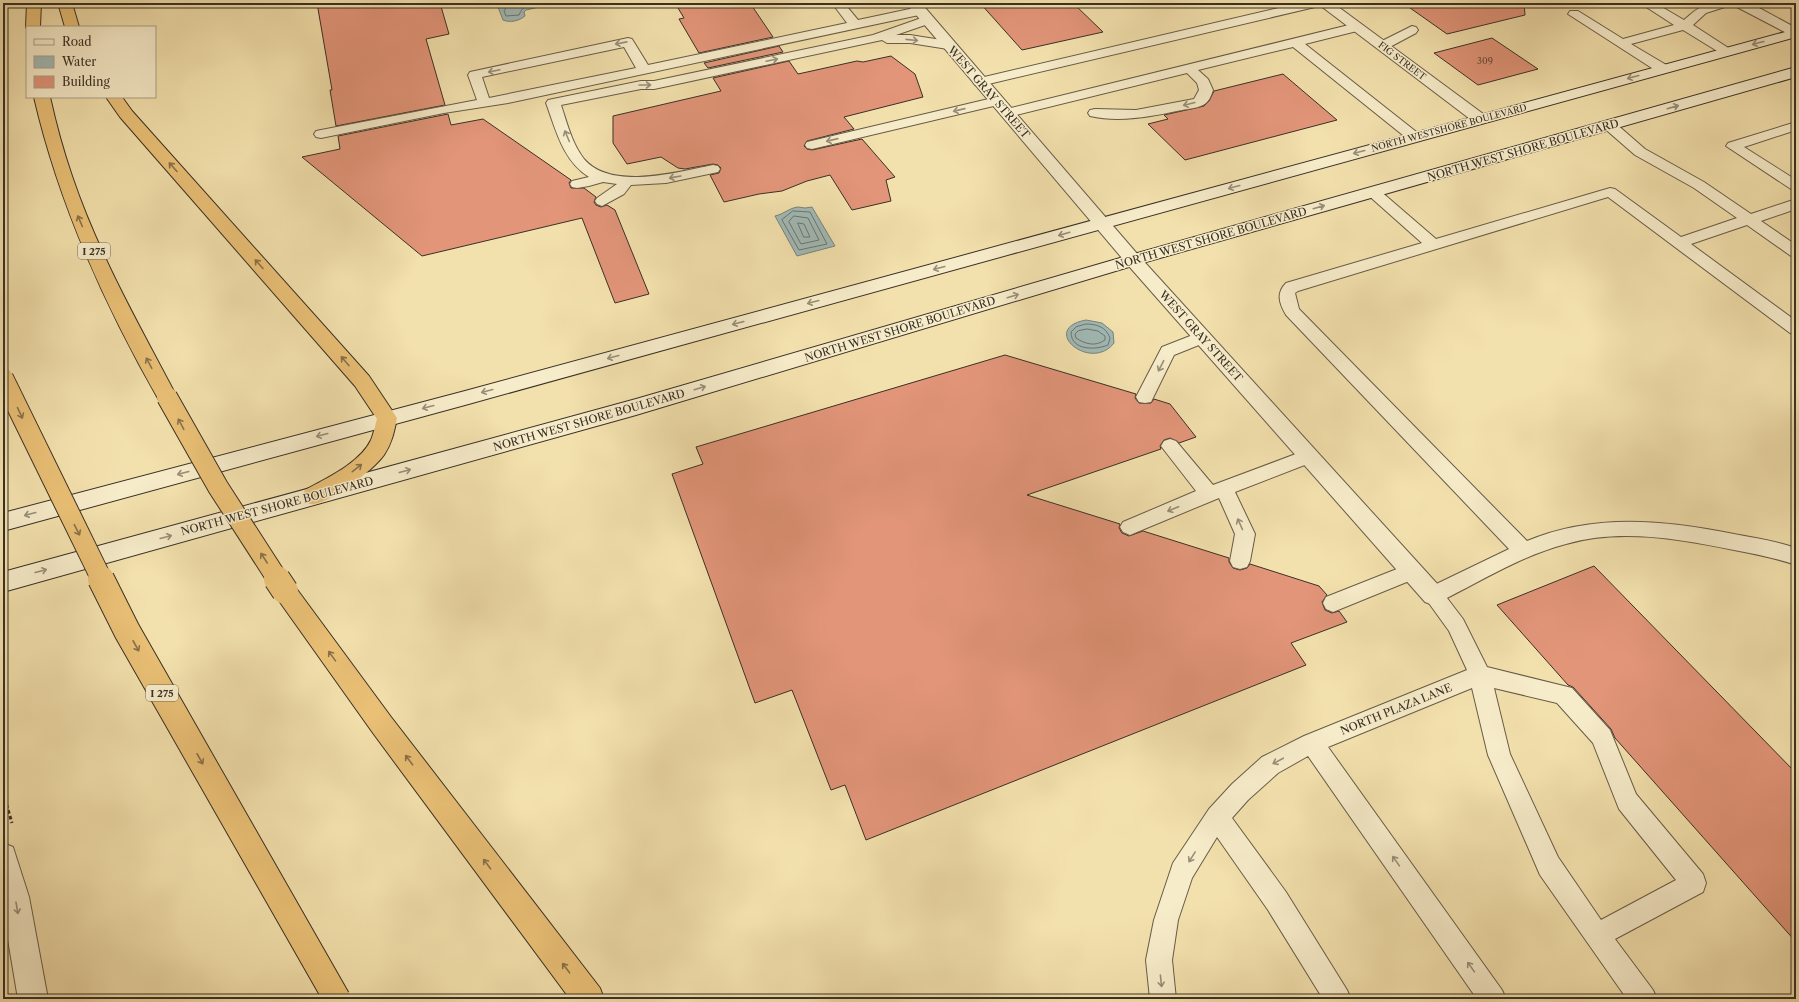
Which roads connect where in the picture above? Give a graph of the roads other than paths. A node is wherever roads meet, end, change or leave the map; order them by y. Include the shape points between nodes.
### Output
1 (34, 3) edge
2 (65, 3) edge
3 (838, 3) edge
4 (1315, 3) edge
5 (1324, 3) edge
6 (1646, 3) edge
7 (1724, 3) edge
8 (1740, 3) edge
9 (920, 11) edge
10 (1574, 14) dead end
11 (855, 24) junction
12 (34, 26) edge
13 (72, 26) edge
14 (1685, 26) junction
15 (1357, 28) junction
16 (1412, 30) dead end
17 (1796, 33) edge
18 (876, 38) junction
19 (1295, 42) junction
20 (1621, 43) junction
21 (948, 45) junction
22 (1382, 46) junction
23 (1727, 51) junction
24 (1188, 68) junction
25 (1663, 69) junction
26 (644, 70) junction
27 (1796, 72) edge
28 (980, 82) junction
29 (42, 98) edge
30 (115, 98) edge
31 (997, 101) junction
32 (484, 102) junction
33 (1008, 113) junction
34 (1095, 113) dead end
35 (1480, 119) junction
36 (1609, 125) junction
37 (1794, 129) edge
38 (322, 134) dead end
39 (1414, 137) junction
40 (812, 145) dead end
41 (713, 169) dead end
42 (601, 177) junction
43 (627, 181) junction
44 (577, 184) dead end
45 (1796, 186) edge
46 (1373, 192) junction
47 (602, 201) dead end
48 (1796, 204) edge
49 (1750, 220) junction
50 (1102, 223) junction
51 (1678, 243) junction
52 (1432, 244) junction
53 (1796, 252) edge
54 (1133, 260) junction
55 (1796, 329) edge
56 (1203, 337) junction
57 (3, 378) edge
58 (1145, 397) dead end
59 (387, 418) junction
60 (1170, 446) dead end
61 (1309, 456) junction
62 (1216, 491) junction
63 (313, 496) junction
64 (3, 522) edge
65 (1130, 527) dead end
66 (1524, 551) junction
67 (1795, 555) edge
68 (1240, 561) dead end
69 (1412, 570) junction
70 (3, 582) edge
71 (1433, 594) junction
72 (1333, 603) dead end
73 (1480, 675) junction
74 (1312, 743) junction
75 (1216, 817) junction
76 (3, 857) edge
77 (1598, 935) junction
78 (33, 999) edge
79 (337, 999) edge
80 (589, 999) edge
81 (1164, 999) edge
82 (1338, 999) edge
83 (1493, 999) edge
84 (1644, 999) edge

1 - 12 highway
2 - 13 highway
3 - 11 lane
4 - 28 lane
5 - 15 main road, FIG STREET
6 - 14 lane
7 - 14 lane via 1702,10
8 - 17 main road
9 - 11 lane
9 - 18 lane
9 - 21 main road, WEST GRAY STREET
10 - 20 lane
11 - 26 lane
14 - 20 lane
14 - 23 lane
15 - 19 lane
15 - 22 main road, FIG STREET
16 - 22 lane
17 -> 23 main road, NORTH WESTSHORE BOULEVARD
18 -> 21 lane via 910,39
42 -> 18 lane via 585,168 574,154 553,103 641,85 654,85
19 - 24 lane
19 - 39 lane
20 - 25 lane
21 - 28 main road, WEST GRAY STREET
22 - 35 main road, FIG STREET
23 - 25 main road, NORTH WESTSHORE BOULEVARD
24 - 33 lane
24 -> 34 lane via 1203,82 1206,90 1199,102 1135,115
25 -> 35 main road, NORTH WESTSHORE BOULEVARD
26 - 32 lane
26 -> 32 lane via 628,42 475,75
36 -> 27 main road, NORTH WEST SHORE BOULEVARD
28 - 31 main road, WEST GRAY STREET
80 -> 29 highway, I 275, bridge via 382,725 285,591 218,487 120,307 72,202 57,158
59 -> 30 highway via 362,381 126,114
31 - 33 main road, WEST GRAY STREET
31 -> 40 lane
32 - 38 lane
33 - 50 main road, WEST GRAY STREET
35 - 39 main road, NORTH WESTSHORE BOULEVARD
36 - 46 main road, NORTH WEST SHORE BOULEVARD
36 - 49 lane via 1640,152 1699,185
37 - 45 lane via 1733,146
39 -> 50 main road, NORTH WESTSHORE BOULEVARD
41 -> 43 lane via 676,178
42 - 43 lane
42 - 44 lane
43 - 47 lane via 619,191
46 - 52 lane
54 -> 46 main road, NORTH WEST SHORE BOULEVARD
48 - 49 lane
49 - 51 lane
49 - 53 lane
50 - 54 main road, WEST GRAY STREET
50 -> 59 main road
51 - 52 lane via 1610,192
51 - 55 lane
52 - 66 lane via 1292,288 1287,292 1287,298 1292,311
54 - 56 main road, WEST GRAY STREET
63 -> 54 main road, NORTH WEST SHORE BOULEVARD via 636,408
56 -> 58 lane via 1168,352
56 - 61 main road, WEST GRAY STREET
57 -> 79 highway, I 275, bridge via 127,631
63 -> 59 highway via 339,482 364,462 382,439
59 -> 64 main road
60 - 62 lane
61 - 62 lane
61 - 69 main road, WEST GRAY STREET
62 -> 65 lane
68 -> 62 lane via 1245,534
70 -> 63 main road, NORTH WEST SHORE BOULEVARD
66 - 67 lane via 1546,541 1578,533 1622,529 1673,531
66 - 71 lane
69 - 71 main road, WEST GRAY STREET
69 - 72 lane
71 - 73 lane, WEST GRAY STREET via 1456,625
73 - 74 lane, NORTH PLAZA LANE
73 - 77 lane, WEST GRAY STREET via 1499,756 1549,866
73 - 77 lane via 1564,695 1602,738 1627,802 1694,883
74 -> 75 lane, NORTH PLAZA LANE via 1270,765
83 -> 74 lane
75 -> 81 lane, NORTH PLAZA LANE via 1182,872 1166,920 1159,960
75 - 82 lane via 1277,901
76 -> 78 main road via 15,897
77 - 84 lane, WEST GRAY STREET

